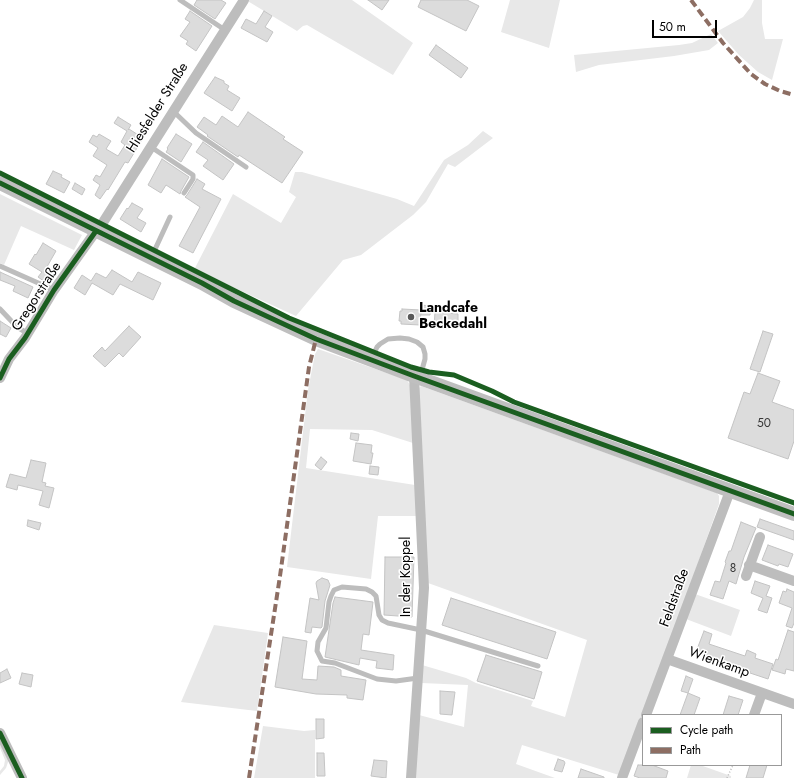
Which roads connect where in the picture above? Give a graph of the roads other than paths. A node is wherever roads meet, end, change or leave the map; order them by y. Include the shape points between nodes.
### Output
1 (180, 0) edge
2 (244, 0) edge
3 (225, 30) junction
4 (173, 111) junction
5 (150, 147) junction
6 (246, 167) dead end
7 (0, 183) edge
8 (184, 193) dead end
9 (170, 217) dead end
10 (96, 231) junction
11 (150, 258) junction
12 (0, 266) edge
13 (54, 290) junction
14 (0, 309) edge
15 (27, 333) junction
16 (371, 360) junction
17 (417, 377) junction
18 (0, 378) edge
19 (730, 491) junction
20 (794, 514) edge
21 (760, 537) dead end
22 (750, 565) junction
23 (746, 576) dead end
24 (794, 581) edge
25 (421, 630) junction
26 (667, 659) junction
27 (538, 666) dead end
28 (418, 678) junction
29 (762, 693) junction
30 (794, 704) edge
31 (646, 714) edge
32 (754, 714) edge
33 (642, 725) edge
34 (0, 733) edge
35 (22, 778) edge
36 (411, 778) edge
37 (622, 778) edge

1 - 3 lane
2 - 3 street, Hiesfelder Straße
3 - 4 street, Hiesfelder Straße
4 - 5 street, Hiesfelder Straße
4 - 6 lane via 196,132
5 - 8 lane via 193,176
5 - 10 street, Hiesfelder Straße
7 - 10 main road
9 - 11 lane
10 - 11 main road
10 - 13 street, Gregorstraße
11 - 16 main road via 248,308 316,339
12 - 13 lane
13 - 15 street, Gregorstraße
14 - 15 lane via 17,327
15 - 18 street, Gregorstraße via 9,359
16 - 17 main road
16 - 17 lane via 377,347 388,339 409,339 423,347 425,354
17 - 19 main road
17 - 25 street, In der Koppel via 424,588
19 - 20 main road
19 - 26 street, Feldstraße
21 - 22 street
22 - 23 street
22 - 24 street
25 - 27 lane
25 - 28 street, In der Koppel
25 - 28 lane via 382,620 376,596 372,592 342,587 334,590 330,596 326,628 318,642 317,651 322,661 335,663 377,679 396,682
26 - 29 street, Wienkamp
26 - 31 street, Feldstraße
28 - 36 street, In der Koppel
29 - 30 street, Wienkamp
29 - 32 street, Wienkamp
33 - 37 street
34 - 35 street

